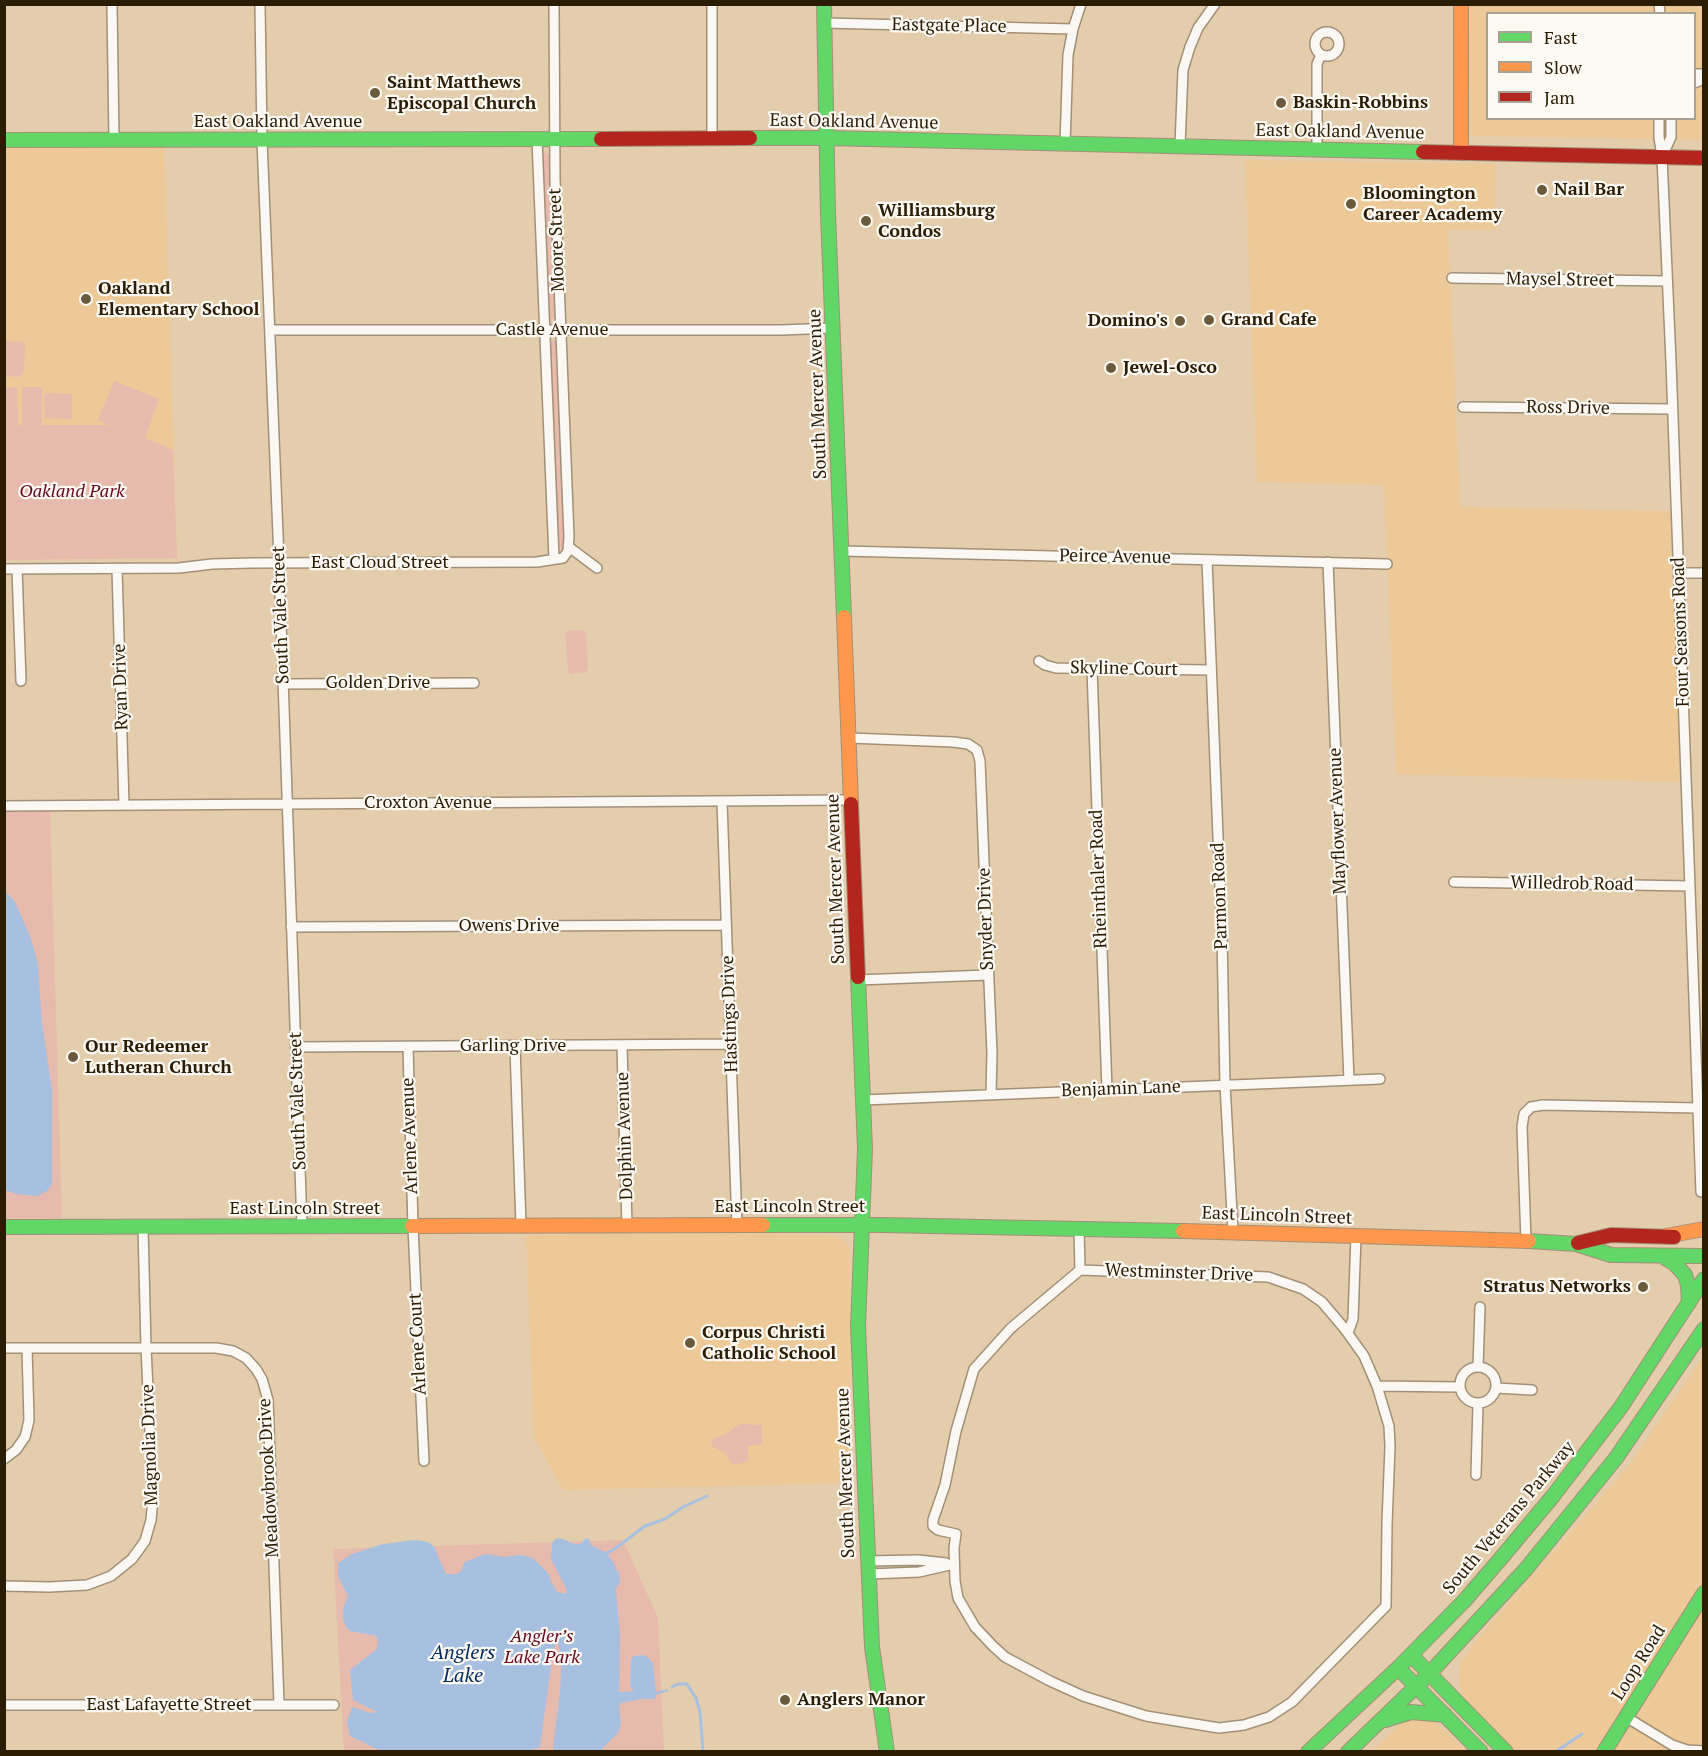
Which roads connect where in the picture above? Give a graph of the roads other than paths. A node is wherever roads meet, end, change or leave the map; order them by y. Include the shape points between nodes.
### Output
1 (112, 4) edge
2 (260, 4) edge
3 (554, 4) edge
4 (712, 4) edge
5 (824, 4) edge
6 (1081, 4) edge
7 (1215, 4) edge
8 (1461, 4) edge
9 (824, 23) junction
10 (1073, 29) junction
11 (1321, 55) dead end
12 (1659, 120) edge
13 (1671, 120) edge
14 (712, 138) junction
15 (826, 138) junction
16 (537, 139) junction
17 (554, 139) junction
18 (4, 140) edge
19 (114, 140) junction
20 (262, 140) junction
21 (1065, 144) junction
22 (1180, 146) junction
23 (1317, 149) junction
24 (1461, 153) junction
25 (1662, 157) junction
26 (1704, 158) edge
27 (1452, 278) dead end
28 (1667, 281) junction
29 (833, 328) junction
30 (544, 329) junction
31 (270, 330) junction
32 (562, 330) junction
33 (1463, 407) dead end
34 (1672, 409) junction
35 (569, 547) junction
36 (842, 551) junction
37 (554, 559) junction
38 (1207, 560) junction
39 (1328, 562) junction
40 (279, 563) junction
41 (1387, 564) dead end
42 (597, 568) dead end
43 (4, 569) edge
44 (16, 569) junction
45 (117, 569) junction
46 (1679, 573) junction
47 (1704, 573) edge
48 (1039, 661) dead end
49 (1092, 669) junction
50 (1211, 670) junction
51 (21, 681) dead end
52 (474, 683) dead end
53 (283, 684) junction
54 (849, 738) junction
55 (851, 800) junction
56 (722, 802) junction
57 (286, 804) junction
58 (124, 805) junction
59 (4, 806) edge
60 (1454, 882) dead end
61 (1690, 886) junction
62 (726, 925) junction
63 (291, 927) junction
64 (988, 975) junction
65 (858, 980) junction
66 (731, 1044) junction
67 (408, 1046) junction
68 (515, 1046) junction
69 (622, 1046) junction
70 (296, 1047) junction
71 (1380, 1078) dead end
72 (1349, 1080) junction
73 (1226, 1084) junction
74 (1107, 1090) junction
75 (991, 1094) junction
76 (862, 1100) junction
77 (1698, 1108) junction
78 (1701, 1192) dead end
79 (862, 1225) junction
80 (302, 1226) junction
81 (521, 1226) junction
82 (627, 1226) junction
83 (737, 1226) junction
84 (4, 1227) edge
85 (143, 1227) junction
86 (413, 1227) junction
87 (1079, 1229) junction
88 (1704, 1229) edge
89 (1233, 1232) junction
90 (1356, 1236) junction
91 (1666, 1236) junction
92 (1704, 1238) edge
93 (1526, 1241) junction
94 (1576, 1244) junction
95 (1662, 1256) junction
96 (1704, 1256) edge
97 (1080, 1270) junction
98 (1704, 1279) edge
99 (1689, 1304) junction
100 (1480, 1307) dead end
101 (1704, 1329) edge
102 (1348, 1333) junction
103 (146, 1347) junction
104 (4, 1348) edge
105 (27, 1348) junction
106 (1479, 1367) junction
107 (1377, 1386) junction
108 (1460, 1387) junction
109 (1496, 1389) junction
110 (1532, 1390) dead end
111 (1478, 1404) junction
112 (4, 1459) edge
113 (424, 1461) dead end
114 (1476, 1475) dead end
115 (954, 1564) junction
116 (868, 1568) junction
117 (4, 1586) edge
118 (1704, 1593) edge
119 (1411, 1655) junction
120 (1398, 1668) junction
121 (1429, 1674) junction
122 (1417, 1686) junction
123 (279, 1704) junction
124 (4, 1705) edge
125 (334, 1705) dead end
126 (1445, 1715) junction
127 (1626, 1717) junction
128 (1381, 1721) junction
129 (1704, 1751) edge
130 (887, 1752) edge
131 (1308, 1752) edge
132 (1348, 1752) edge
133 (1481, 1752) edge
134 (1506, 1752) edge
135 (1604, 1752) edge

1 - 19 street
2 - 20 street, South Vale Street
3 - 17 street, Moore Street
4 - 14 street
5 - 9 main road, South Mercer Avenue
6 - 10 street
7 - 22 street via 1198,28 1183,70
8 - 24 main road
9 - 10 street, Eastgate Place
9 - 15 main road, South Mercer Avenue
10 - 21 street via 1067,68
11 - 23 street via 1317,64
12 - 25 street, Four Seasons Road
13 - 25 street, Four Seasons Road via 1671,137
14 - 15 main road, East Oakland Avenue
14 - 17 main road, East Oakland Avenue
15 - 21 main road, East Oakland Avenue
15 - 29 main road, South Mercer Avenue
16 - 17 main road, East Oakland Avenue
16 - 20 main road, East Oakland Avenue
16 - 30 street, Moore Street
17 - 32 street, Moore Street
18 - 19 main road, East Oakland Avenue
19 - 20 main road, East Oakland Avenue
20 - 31 street, South Vale Street
21 - 22 main road, East Oakland Avenue
22 - 23 main road, East Oakland Avenue
23 - 24 main road, East Oakland Avenue
24 - 25 main road, East Oakland Avenue
25 - 26 main road, East Oakland Avenue
25 - 28 street, Four Seasons Road
27 - 28 street, Maysel Street
28 - 34 street, Four Seasons Road
29 - 32 street, Castle Avenue
29 - 36 main road, South Mercer Avenue
30 - 31 street, Castle Avenue
30 - 32 street, Castle Avenue
30 - 37 street, Moore Street
31 - 40 street, South Vale Street
32 - 35 street, Moore Street
33 - 34 street, Ross Drive
34 - 46 street, Four Seasons Road
35 - 37 street via 563,558
35 - 42 street
36 - 38 street, Peirce Avenue
36 - 54 main road, South Mercer Avenue
37 - 40 street, East Cloud Street
38 - 39 street, Peirce Avenue
38 - 50 street, Parmon Road
39 - 41 street, Peirce Avenue
39 - 72 street, Mayflower Avenue
40 - 45 street, East Cloud Street
40 - 53 street, South Vale Street
43 - 44 street, East Cloud Street
44 - 45 street, East Cloud Street
44 - 51 street
45 - 58 street, Ryan Drive
46 - 47 street
46 - 61 street, Four Seasons Road
48 - 49 street, Skyline Court via 1056,668
49 - 50 street, Skyline Court
49 - 74 street, Rheinthaler Road
50 - 73 street, Parmon Road
52 - 53 street, Golden Drive
53 - 57 street, South Vale Street
54 - 55 main road, South Mercer Avenue
54 - 64 street, Snyder Drive via 953,742 977,750
55 - 56 street, Croxton Avenue
55 - 65 main road, South Mercer Avenue
56 - 57 street, Croxton Avenue
56 - 62 street, Hastings Drive
57 - 58 street, Croxton Avenue
57 - 63 street, South Vale Street
58 - 59 street, Croxton Avenue
60 - 61 street, Willedrob Road
61 - 77 street, Four Seasons Road
62 - 63 street, Owens Drive
62 - 66 street, Hastings Drive
63 - 70 street, South Vale Street
64 - 65 street
64 - 75 street, Snyder Drive
65 - 76 main road, South Mercer Avenue
66 - 69 street, Garling Drive
66 - 83 street, Hastings Drive
67 - 68 street, Garling Drive
67 - 70 street, Garling Drive
67 - 86 street, Arlene Avenue
68 - 69 street, Garling Drive
68 - 81 street
69 - 82 street, Dolphin Avenue
70 - 80 street, South Vale Street
71 - 72 street, Benjamin Lane
72 - 73 street, Benjamin Lane
73 - 74 street, Benjamin Lane
73 - 89 street, Parmon Road
74 - 75 street, Benjamin Lane
75 - 76 street, Benjamin Lane
76 - 79 main road, South Mercer Avenue
77 - 78 street, Four Seasons Road
77 - 93 street via 1531,1107 1524,1114 1522,1127
79 - 83 main road, East Lincoln Street
79 - 87 main road, East Lincoln Street
79 - 116 main road, South Mercer Avenue via 858,1326
80 - 85 main road, East Lincoln Street
80 - 86 main road, East Lincoln Street
81 - 82 main road, East Lincoln Street
81 - 86 main road, East Lincoln Street
82 - 83 main road, East Lincoln Street
84 - 85 main road, East Lincoln Street
85 - 103 street, Magnolia Drive
86 - 113 street, Arlene Court
87 - 89 main road, East Lincoln Street
87 - 97 street
88 - 91 main road
89 - 90 main road, East Lincoln Street
90 - 93 main road, East Lincoln Street
90 - 102 street via 1353,1319
91 - 92 main road, East Lincoln Street
91 - 94 main road, East Lincoln Street via 1611,1235
93 - 94 main road, East Lincoln Street
94 - 95 main road, East Lincoln Street via 1611,1255
95 - 96 main road, East Lincoln Street
95 - 99 main road via 1685,1275
97 - 102 street, Westminster Drive via 1268,1277 1322,1302
97 - 115 street, Westminster Drive via 1011,1328 974,1369 933,1520 938,1530 956,1534
98 - 99 main road, South Veterans Parkway
99 - 119 main road, South Veterans Parkway via 1621,1407 1553,1497 1465,1600
100 - 106 street
101 - 121 main road via 1598,1481 1526,1569
102 - 107 street, Westminster Drive
103 - 105 street, Meadowbrook Drive
103 - 117 street, Magnolia Drive via 153,1497 152,1520 145,1541 132,1559 111,1576 87,1585
103 - 123 street, Meadowbrook Drive via 233,1351 246,1358 262,1379 268,1400
104 - 105 street, Meadowbrook Drive
105 - 112 street via 29,1420 25,1437
106 - 108 street via 1467,1371
106 - 109 street via 1494,1376
107 - 108 street
107 - 115 street, Westminster Drive via 1389,1426 1390,1446 1386,1606 1292,1702 1269,1717 1219,1728 1163,1719 1095,1700 1050,1681 1005,1657 979,1632 958,1598
108 - 111 street via 1467,1401
109 - 110 street
109 - 111 street via 1492,1398
111 - 114 street
115 - 116 street via 918,1560
116 - 130 main road, South Mercer Avenue via 872,1647
118 - 127 main road, Loop Road
119 - 120 main road, South Veterans Parkway
119 - 121 main road
120 - 122 main road
120 - 131 main road, South Veterans Parkway
121 - 122 main road
121 - 134 main road
122 - 126 main road
122 - 128 main road
123 - 124 street, East Lafayette Street
123 - 125 street, East Lafayette Street
126 - 128 main road via 1411,1712
126 - 133 main road
127 - 129 street via 1672,1745
127 - 135 main road, Loop Road
128 - 132 main road

